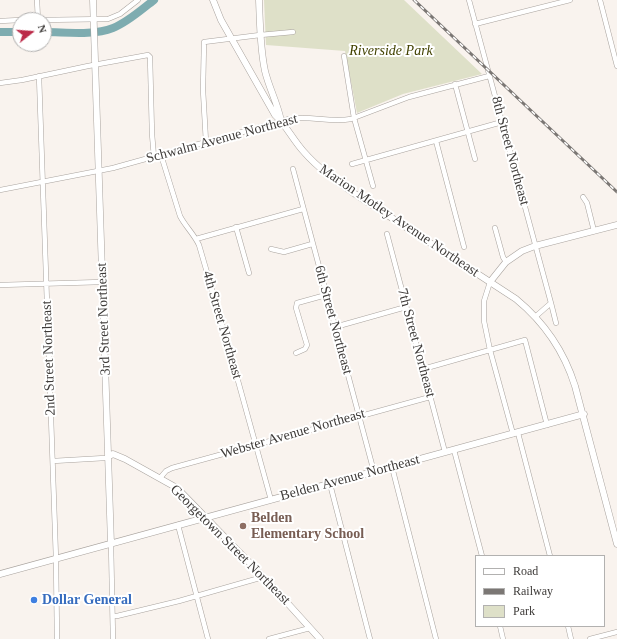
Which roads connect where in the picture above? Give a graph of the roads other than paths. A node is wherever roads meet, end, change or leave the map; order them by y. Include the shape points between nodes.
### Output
1 (37, 0) edge
2 (93, 0) edge
3 (138, 0) edge
4 (213, 0) edge
5 (259, 0) edge
6 (469, 0) edge
7 (570, 0) edge
8 (600, 0) edge
9 (38, 12) edge
10 (12, 20) edge
11 (52, 20) edge
12 (0, 21) edge
13 (93, 22) junction
14 (475, 24) junction
15 (293, 32) dead end
16 (260, 35) junction
17 (231, 39) junction
18 (344, 56) dead end
19 (95, 65) junction
20 (617, 66) edge
21 (39, 76) junction
22 (489, 76) junction
23 (0, 83) edge
24 (455, 84) junction
25 (354, 118) junction
26 (281, 121) junction
27 (502, 122) junction
28 (468, 132) junction
29 (436, 141) junction
30 (206, 142) junction
31 (162, 155) junction
32 (154, 157) junction
33 (475, 159) dead end
34 (366, 160) junction
35 (352, 164) dead end
36 (292, 169) dead end
37 (98, 172) junction
38 (43, 182) junction
39 (373, 186) dead end
40 (0, 190) edge
41 (583, 198) dead end
42 (303, 209) junction
43 (617, 225) edge
44 (236, 227) junction
45 (495, 228) dead end
46 (594, 231) junction
47 (387, 234) dead end
48 (196, 239) junction
49 (312, 244) junction
50 (535, 246) junction
51 (464, 247) dead end
52 (271, 249) dead end
53 (506, 262) junction
54 (249, 273) dead end
55 (102, 282) junction
56 (490, 282) junction
57 (46, 283) junction
58 (0, 285) edge
59 (326, 295) junction
60 (551, 303) junction
61 (406, 307) junction
62 (535, 317) junction
63 (556, 323) dead end
64 (335, 327) junction
65 (490, 350) junction
66 (296, 353) dead end
67 (423, 369) junction
68 (430, 397) junction
69 (584, 414) junction
70 (359, 416) junction
71 (547, 425) junction
72 (515, 433) junction
73 (256, 445) junction
74 (454, 450) junction
75 (445, 452) junction
76 (109, 456) junction
77 (53, 461) junction
78 (392, 467) junction
79 (374, 472) junction
80 (160, 478) junction
81 (330, 484) junction
82 (271, 500) junction
83 (206, 518) junction
84 (178, 525) junction
85 (111, 544) junction
86 (617, 544) edge
87 (482, 555) edge
88 (550, 555) edge
89 (56, 559) junction
90 (0, 574) edge
91 (263, 578) junction
92 (197, 596) junction
93 (113, 616) junction
94 (500, 627) edge
95 (568, 627) edge
96 (310, 628) junction
97 (617, 632) edge
98 (57, 639) edge
99 (113, 639) edge
100 (208, 639) edge
101 (269, 639) edge
102 (320, 639) edge
103 (370, 639) edge
104 (436, 639) edge
105 (504, 639) edge
106 (571, 639) edge
107 (590, 639) edge

1 - 9 street
2 - 13 street, 3rd Street Northeast
3 - 13 street via 120,14
4 - 17 street
5 - 16 street
6 - 14 street, 8th Street Northeast
7 - 14 street
8 - 20 street
10 - 12 street
11 - 13 street
13 - 19 street, 3rd Street Northeast
14 - 22 street, 8th Street Northeast
15 - 16 street
16 - 17 street
16 - 26 street via 265,72
17 - 26 street
17 - 30 street via 204,42
18 - 25 street
19 - 21 street
19 - 32 street via 149,55
19 - 37 street, 3rd Street Northeast
21 - 23 street
21 - 38 street, 2nd Street Northeast
22 - 24 street, Schwalm Avenue Northeast
22 - 27 street, 8th Street Northeast
24 - 25 street, Schwalm Avenue Northeast via 409,97
24 - 28 street
25 - 26 street, Schwalm Avenue Northeast via 344,120 302,117
25 - 34 street
26 - 30 street, Schwalm Avenue Northeast
26 - 56 street, Marion Motley Avenue Northeast via 303,152 326,174
27 - 28 street
27 - 50 street, 8th Street Northeast
28 - 29 street
28 - 33 street
29 - 34 street
29 - 51 street
30 - 31 street, Schwalm Avenue Northeast
31 - 32 street, Schwalm Avenue Northeast
31 - 48 street, 4th Street Northeast via 180,216
32 - 37 street, Schwalm Avenue Northeast
34 - 35 street
34 - 39 street
36 - 42 street, 6th Street Northeast
37 - 38 street, Schwalm Avenue Northeast
37 - 55 street, 3rd Street Northeast
38 - 40 street, Schwalm Avenue Northeast
38 - 57 street, 2nd Street Northeast
41 - 46 street via 587,203
42 - 44 street
42 - 49 street, 6th Street Northeast
43 - 46 street, Marion Motley Avenue Northeast
44 - 48 street
44 - 54 street
45 - 53 street
46 - 50 street, Marion Motley Avenue Northeast
47 - 61 street, 7th Street Northeast
48 - 73 street, 4th Street Northeast
49 - 52 street via 284,252
49 - 59 street, 6th Street Northeast
50 - 53 street, Marion Motley Avenue Northeast
50 - 60 street, 8th Street Northeast
53 - 56 street, Marion Motley Avenue Northeast
55 - 57 street
55 - 76 street, 3rd Street Northeast
56 - 62 street via 516,299
56 - 65 street via 484,300 483,314
57 - 58 street
57 - 77 street, 2nd Street Northeast
59 - 64 street, 6th Street Northeast
59 - 66 street via 297,303 296,308 307,345 306,349
60 - 62 street
60 - 63 street, 8th Street Northeast
61 - 64 street
61 - 67 street, 7th Street Northeast
62 - 69 street via 566,360
64 - 70 street, 6th Street Northeast
65 - 67 street
65 - 71 street via 525,340
65 - 72 street
67 - 68 street, 7th Street Northeast
68 - 70 street, Webster Avenue Northeast
68 - 75 street, 7th Street Northeast
69 - 71 street, Belden Avenue Northeast
69 - 86 street
70 - 73 street, Webster Avenue Northeast
70 - 79 street, 6th Street Northeast
71 - 72 street, Belden Avenue Northeast
72 - 74 street, Belden Avenue Northeast
72 - 88 street
73 - 80 street, Webster Avenue Northeast via 172,468
73 - 82 street, 4th Street Northeast
74 - 75 street, Belden Avenue Northeast
74 - 87 street
75 - 78 street, Belden Avenue Northeast
76 - 77 street
76 - 80 street, Georgetown Street Northeast via 113,454 125,459
76 - 85 street, 3rd Street Northeast
77 - 89 street, 2nd Street Northeast
78 - 79 street, Belden Avenue Northeast
78 - 104 street
79 - 81 street, Belden Avenue Northeast
80 - 83 street, Georgetown Street Northeast via 177,488
81 - 82 street, Belden Avenue Northeast
81 - 103 street
82 - 83 street, Belden Avenue Northeast
83 - 84 street, Belden Avenue Northeast
83 - 91 street, Georgetown Street Northeast
84 - 85 street, Belden Avenue Northeast
84 - 92 street
85 - 89 street, Belden Avenue Northeast
85 - 93 street, 3rd Street Northeast
89 - 90 street, Belden Avenue Northeast
89 - 98 street, 2nd Street Northeast
91 - 92 street
91 - 96 street, Georgetown Street Northeast
92 - 93 street
92 - 100 street
93 - 99 street, 3rd Street Northeast
94 - 105 street
95 - 106 street
96 - 101 street
96 - 102 street, Georgetown Street Northeast
97 - 107 street

